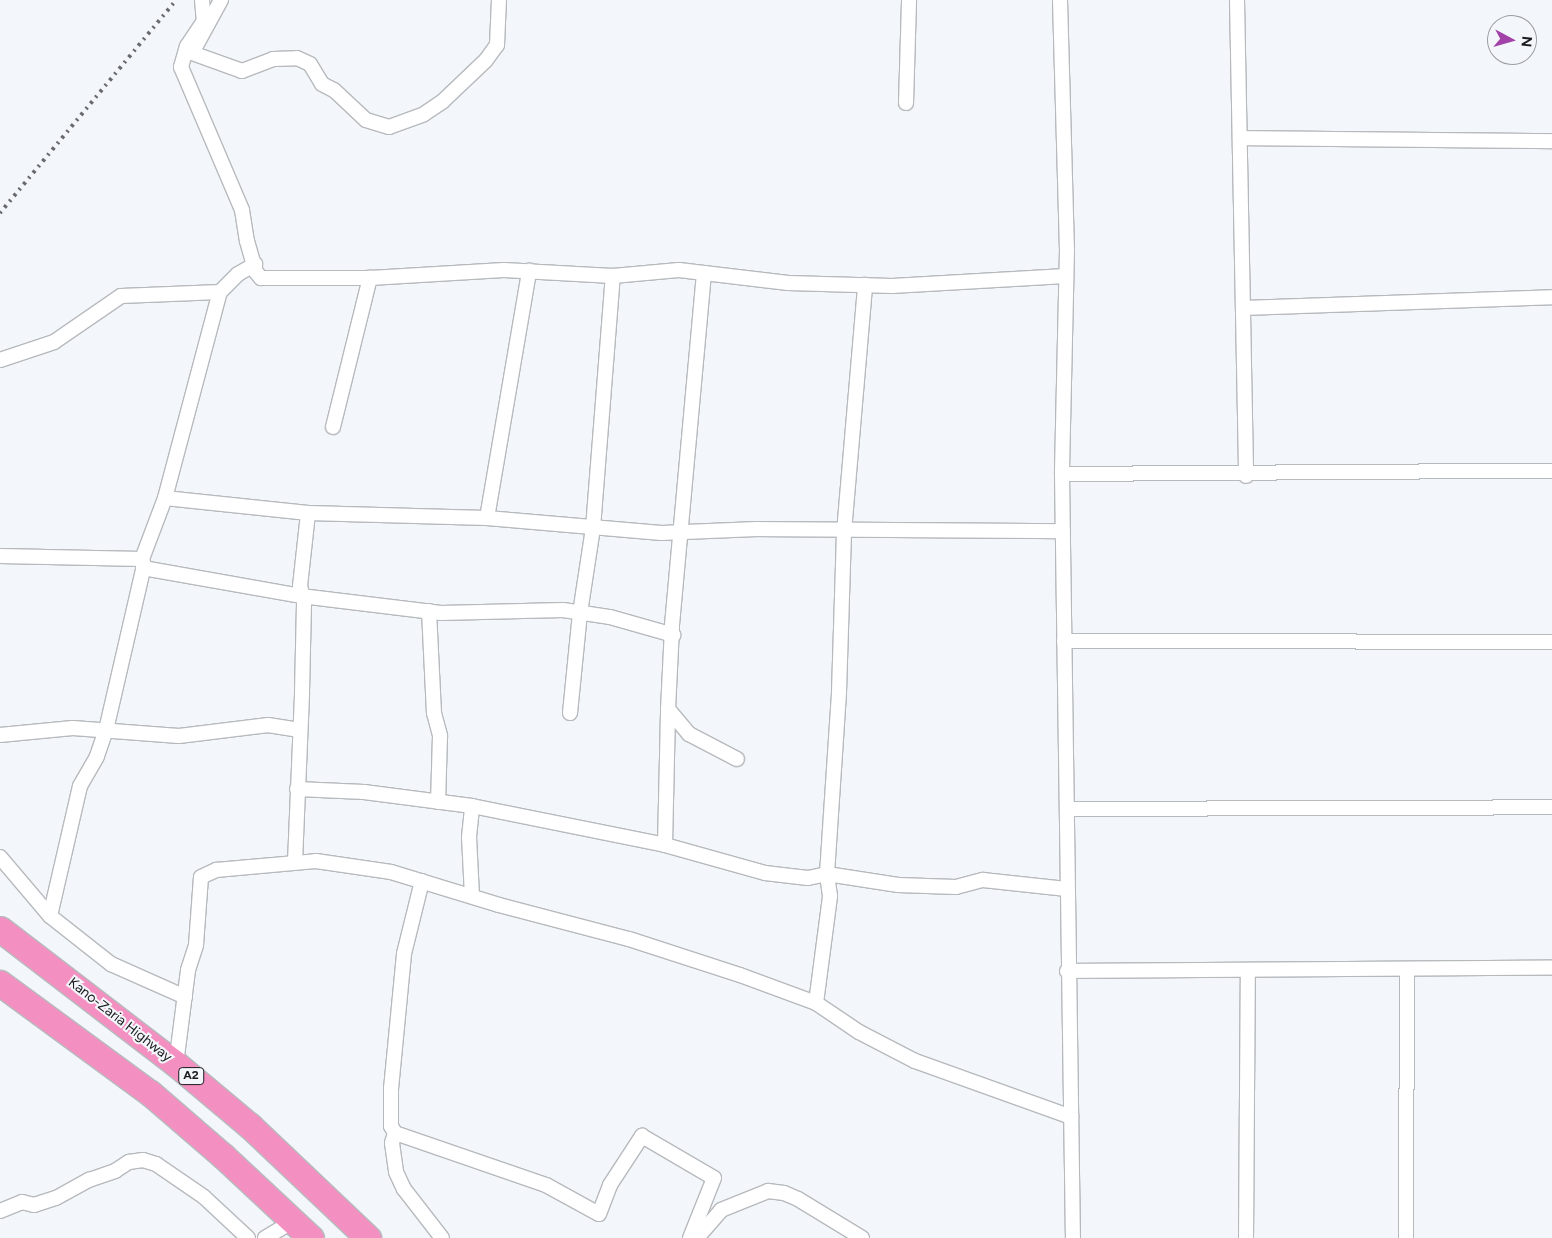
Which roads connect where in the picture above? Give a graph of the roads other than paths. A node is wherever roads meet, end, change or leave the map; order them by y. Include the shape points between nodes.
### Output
1 (202, 0) edge
2 (221, 0) edge
3 (499, 0) edge
4 (909, 0) edge
5 (1060, 0) edge
6 (1237, 0) edge
7 (906, 104) dead end
8 (1240, 138) junction
9 (1552, 141) edge
10 (255, 264) junction
11 (529, 271) junction
12 (704, 274) junction
13 (613, 276) junction
14 (1066, 276) junction
15 (370, 278) junction
16 (865, 285) junction
17 (220, 292) junction
18 (1552, 297) edge
19 (1243, 308) junction
20 (0, 360) edge
21 (333, 427) dead end
22 (1552, 471) edge
23 (1062, 474) junction
24 (1246, 476) junction
25 (165, 498) junction
26 (308, 512) junction
27 (486, 518) junction
28 (593, 528) junction
29 (1063, 531) junction
30 (844, 532) junction
31 (682, 533) junction
32 (0, 556) edge
33 (143, 563) junction
34 (301, 596) junction
35 (429, 611) junction
36 (580, 613) junction
37 (673, 635) junction
38 (1064, 641) junction
39 (1552, 642) edge
40 (668, 709) junction
41 (570, 713) dead end
42 (106, 730) junction
43 (300, 730) junction
44 (0, 735) edge
45 (736, 759) dead end
46 (297, 789) junction
47 (438, 802) junction
48 (472, 806) junction
49 (1552, 808) edge
50 (1067, 809) junction
51 (665, 845) junction
52 (0, 857) edge
53 (295, 862) junction
54 (827, 874) junction
55 (422, 881) junction
56 (1067, 889) junction
57 (472, 896) junction
58 (50, 916) junction
59 (0, 929) edge
60 (1552, 968) edge
61 (1407, 970) junction
62 (1067, 972) junction
63 (1248, 972) junction
64 (0, 983) edge
65 (186, 996) junction
66 (816, 1002) junction
67 (176, 1064) junction
68 (1071, 1117) junction
69 (395, 1133) junction
70 (0, 1211) edge
71 (302, 1230) edge
72 (248, 1238) edge
73 (265, 1238) edge
74 (368, 1238) edge
75 (442, 1238) edge
76 (690, 1238) edge
77 (697, 1238) edge
78 (862, 1238) edge
79 (1073, 1238) edge
80 (1246, 1238) edge
81 (1406, 1238) edge

1 - 10 street via 204,21 187,46 181,67 242,210
2 - 3 street via 192,53 242,71 273,59 297,58 310,64 322,84 334,90 366,120 390,127 424,114 443,101 486,60 497,44
4 - 7 street
5 - 14 street
6 - 8 street
8 - 9 street
8 - 19 street
10 - 15 street via 262,278 270,281
10 - 17 street via 238,274
11 - 13 street
11 - 15 street
11 - 27 street
12 - 13 street via 679,270
12 - 16 street
12 - 31 street
13 - 28 street
14 - 16 street
14 - 23 street
15 - 21 street
16 - 30 street
17 - 20 street via 121,296 54,342
17 - 25 street
18 - 19 street
19 - 24 street
22 - 24 street
23 - 24 street
23 - 29 street
25 - 26 street
25 - 33 street
26 - 27 street
26 - 34 street via 302,551
27 - 28 street
28 - 31 street
28 - 36 street
29 - 30 street
29 - 38 street
30 - 31 street via 757,529
30 - 54 street via 839,692
31 - 37 street
32 - 33 street
33 - 34 street
33 - 42 street
34 - 35 street
34 - 43 street via 304,602
35 - 36 street
35 - 47 street via 434,713 440,736
36 - 37 street
36 - 41 street
37 - 40 street
38 - 39 street
38 - 50 street
40 - 45 street via 689,734
40 - 51 street
42 - 43 street via 179,736 268,725
42 - 44 street via 73,728
42 - 58 street via 97,756 80,786
43 - 46 street
46 - 47 street via 364,792
46 - 53 street
47 - 48 street
48 - 51 street
48 - 57 street via 469,837
49 - 50 street
50 - 56 street
51 - 54 street via 765,873 808,878
52 - 58 street
53 - 55 street via 369,867
53 - 65 street via 279,867 216,870 201,877 196,945 188,970
54 - 56 street via 898,885 956,888 984,880
54 - 66 street via 830,896
55 - 57 street
55 - 69 street via 404,954 391,1088 391,1126
56 - 62 street
57 - 66 street via 629,939
58 - 65 street via 111,964
59 - 67 highway, Kano-Zaria Highway / A2
60 - 61 street
61 - 63 street
61 - 81 street
62 - 63 street
62 - 68 street
63 - 80 street
64 - 71 highway via 150,1093
65 - 67 street
66 - 68 street via 859,1032 915,1061
67 - 74 highway, Kano-Zaria Highway / A2 via 250,1126
68 - 79 street
69 - 75 street via 392,1143 396,1172 404,1189
69 - 76 street via 546,1185 599,1214 610,1184 642,1136 714,1178
70 - 72 street via 22,1202 34,1205 56,1198 129,1162 143,1160 156,1164 204,1197
71 - 73 street
77 - 78 street via 721,1210 768,1191 798,1199

